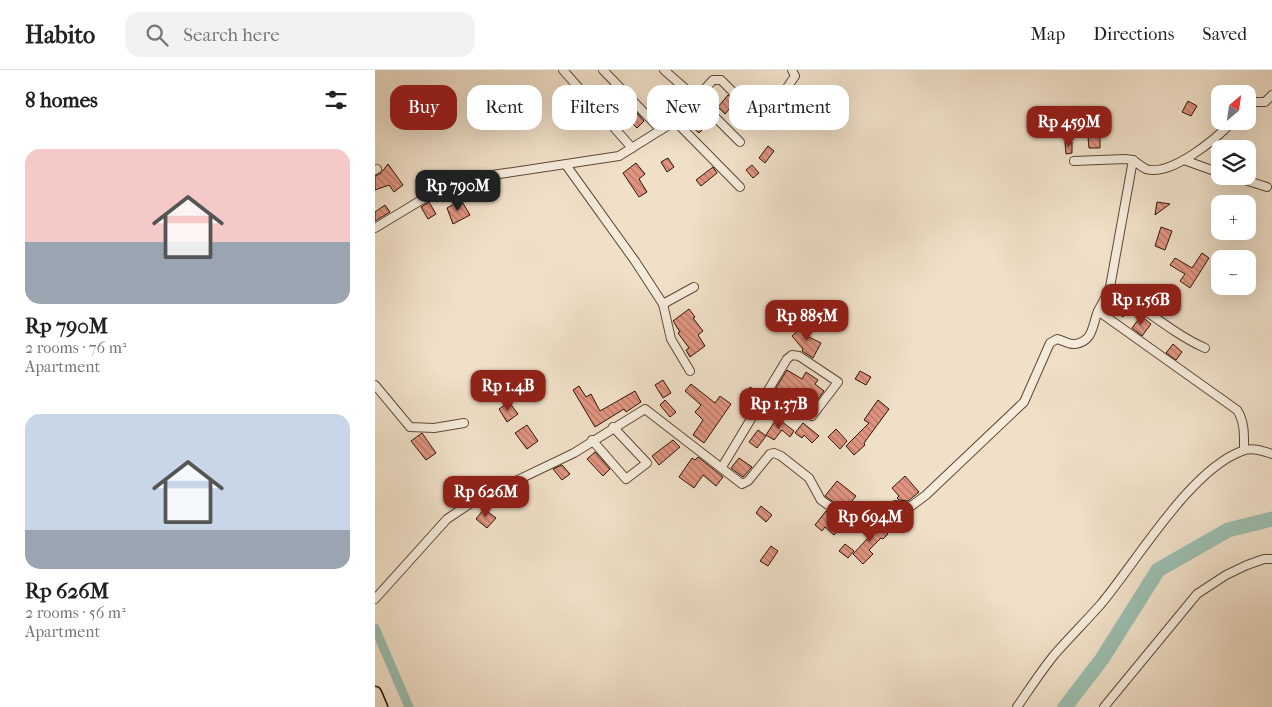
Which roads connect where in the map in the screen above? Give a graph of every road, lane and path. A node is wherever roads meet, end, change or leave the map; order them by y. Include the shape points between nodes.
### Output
1 (563, 70) edge
2 (603, 70) edge
3 (664, 70) edge
4 (792, 70) edge
5 (681, 85) edge
6 (708, 85) edge
7 (1272, 95) edge
8 (1256, 102) edge
9 (647, 116) edge
10 (719, 122) edge
11 (661, 130) edge
12 (684, 130) edge
13 (1224, 130) edge
14 (739, 142) dead end
15 (631, 148) junction
16 (1133, 160) junction
17 (1184, 160) junction
18 (1074, 161) dead end
19 (566, 165) junction
20 (1211, 170) edge
21 (1256, 184) edge
22 (740, 187) dead end
23 (1267, 187) dead end
24 (375, 228) edge
25 (1110, 287) junction
26 (694, 288) dead end
27 (663, 304) junction
28 (1098, 311) junction
29 (1205, 348) dead end
30 (690, 371) dead end
31 (375, 385) edge
32 (769, 390) junction
33 (464, 423) dead end
34 (613, 427) junction
35 (592, 440) junction
36 (1244, 450) junction
37 (1272, 454) edge
38 (722, 467) junction
39 (1272, 559) edge
40 (375, 598) edge
41 (375, 694) edge
42 (381, 707) edge
43 (1017, 707) edge
44 (1104, 707) edge

1 - 15 street
2 - 9 street
3 - 5 street
4 - 6 street via 795,76 792,83 764,117 752,110 721,80 713,80
7 - 8 street via 1265,102
10 - 14 street
11 - 15 street
12 - 22 street
13 - 17 street
15 - 19 street via 619,156
16 - 17 street via 1145,169 1153,170
16 - 18 street
16 - 25 street
17 - 20 street
19 - 24 street via 447,182
19 - 27 street
21 - 23 street
25 - 28 street
25 - 29 street
26 - 27 street
27 - 30 street via 671,339
28 - 36 street via 1237,410 1243,427
28 - 38 street via 1091,334 1083,342 1069,344 1057,339 1050,343 1024,402 910,507 895,505 859,527 821,500 809,478 777,454 770,454 744,484 736,481
31 - 33 street via 410,427 434,428
32 - 32 street via 812,416 838,382 794,355 787,359
32 - 38 street
34 - 35 street
34 - 35 street via 647,463 626,479
34 - 38 street via 645,409
35 - 40 street via 574,453 474,501 447,519
36 - 37 street
36 - 43 street via 1205,477 1178,505 1102,602 1054,656
39 - 44 street via 1247,564 1197,594
41 - 42 main road

